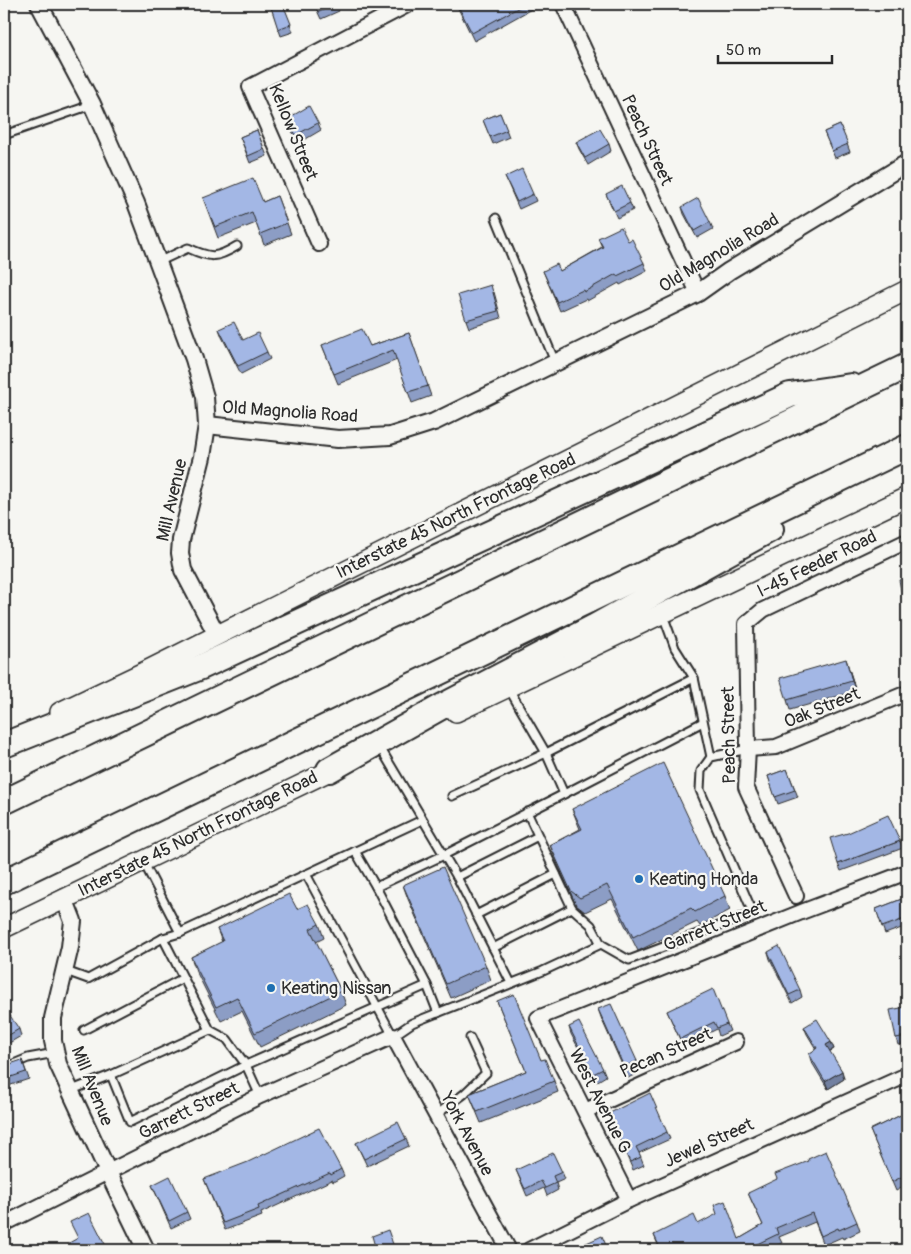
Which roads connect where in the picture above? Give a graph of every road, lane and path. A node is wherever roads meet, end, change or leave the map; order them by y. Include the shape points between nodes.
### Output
1 (39, 4) edge
2 (409, 4) edge
3 (563, 4) edge
4 (92, 104) junction
5 (4, 136) edge
6 (907, 164) edge
7 (496, 218) dead end
8 (319, 244) dead end
9 (237, 246) dead end
10 (158, 262) junction
11 (907, 290) edge
12 (698, 293) junction
13 (556, 362) junction
14 (907, 366) edge
15 (872, 384) junction
16 (207, 425) junction
17 (907, 447) edge
18 (907, 497) edge
19 (907, 541) edge
20 (663, 615) junction
21 (746, 624) joint
22 (217, 635) junction
23 (694, 678) junction
24 (507, 687) junction
25 (907, 693) edge
26 (703, 722) junction
27 (4, 738) edge
28 (4, 745) edge
29 (381, 749) junction
30 (748, 749) junction
31 (546, 752) junction
32 (711, 757) junction
33 (329, 770) junction
34 (564, 794) junction
35 (452, 796) dead end
36 (4, 802) edge
37 (527, 812) junction
38 (422, 820) junction
39 (538, 836) junction
40 (355, 851) junction
41 (444, 855) junction
42 (143, 860) junction
43 (907, 872) edge
44 (306, 874) junction
45 (556, 874) junction
46 (457, 877) junction
47 (4, 882) edge
48 (376, 887) junction
49 (796, 896) dead end
50 (64, 898) junction
51 (572, 908) junction
52 (476, 915) junction
53 (4, 928) edge
54 (180, 932) junction
55 (163, 938) junction
56 (601, 944) junction
57 (493, 948) junction
58 (63, 970) junction
59 (183, 978) junction
60 (511, 983) junction
61 (426, 985) junction
62 (378, 1008) junction
63 (438, 1013) junction
64 (538, 1018) joint
65 (84, 1030) dead end
66 (210, 1030) junction
67 (393, 1036) junction
68 (470, 1038) dead end
69 (736, 1042) dead end
70 (55, 1053) junction
71 (246, 1066) junction
72 (4, 1068) edge
73 (111, 1075) junction
74 (907, 1075) edge
75 (69, 1092) junction
76 (260, 1096) junction
77 (585, 1111) junction
78 (436, 1115) junction
79 (108, 1172) junction
80 (629, 1200) junction
81 (4, 1224) edge
82 (146, 1250) edge
83 (509, 1250) edge
84 (529, 1250) edge

1 - 4 street, Old Magnolia Road
2 - 8 street, Kellow Street via 250,87
3 - 12 street, Peach Street
4 - 5 lane
4 - 10 street, Old Magnolia Road
6 - 12 street, Old Magnolia Road via 728,271
7 - 13 lane
9 - 10 lane via 222,256 205,256 188,248
10 - 16 street, Old Magnolia Road via 194,359 205,397
11 - 22 main road, Interstate 45 North Frontage Road
12 - 13 street, Old Magnolia Road
13 - 16 street, Old Magnolia Road via 434,422 390,436 338,439
14 - 15 highway
15 - 28 highway via 790,394 201,667
15 - 36 highway
16 - 22 street, Mill Avenue via 180,553 183,570
17 - 33 highway via 726,555
17 - 47 highway
18 - 20 main road, Interstate 45 North Frontage Road
19 - 21 street, I-45 Feeder Road via 763,610
20 - 23 lane via 675,648
20 - 24 main road, Interstate 45 North Frontage Road
21 - 30 street, Peach Street
22 - 27 main road, Interstate 45 North Frontage Road
23 - 26 lane
23 - 31 lane
24 - 29 main road, Interstate 45 North Frontage Road
24 - 31 lane
25 - 30 street, Oak Street via 776,747
26 - 32 lane
26 - 34 lane
29 - 33 main road, Interstate 45 North Frontage Road
29 - 38 lane
30 - 32 lane
30 - 49 street, Peach Street via 746,787
31 - 34 lane
31 - 35 lane
32 - 56 lane via 701,771 700,790 753,913 629,960
33 - 42 main road, Interstate 45 North Frontage Road
34 - 37 lane
37 - 39 lane
37 - 41 lane
38 - 40 lane
38 - 41 lane
39 - 45 lane
39 - 46 lane
40 - 44 lane
40 - 48 lane
41 - 46 lane
41 - 48 lane
42 - 50 main road, Interstate 45 North Frontage Road
42 - 54 lane
43 - 64 street, Garrett Street
44 - 54 lane
44 - 62 lane
45 - 51 lane
45 - 52 lane
46 - 52 lane
48 - 61 lane
50 - 53 main road, Interstate 45 North Frontage Road
50 - 58 street, Mill Avenue via 73,921
51 - 56 lane via 591,925
51 - 57 lane
52 - 57 lane
54 - 55 lane
55 - 58 lane via 88,979
55 - 59 lane
56 - 60 lane
57 - 60 lane
58 - 70 street, Mill Avenue via 53,1018
59 - 65 lane
59 - 66 lane
60 - 63 lane
61 - 62 lane
61 - 63 lane
62 - 67 lane
62 - 71 lane
63 - 67 lane via 412,1023
64 - 77 street, West Avenue G
66 - 71 lane via 227,1039
66 - 73 lane
67 - 76 street, Garrett Street
67 - 78 street, York Avenue
68 - 78 lane via 486,1073
69 - 77 street, Pecan Street
70 - 72 lane via 28,1058
70 - 75 street, Mill Avenue
71 - 73 lane via 130,1122
71 - 76 lane
73 - 75 lane
74 - 80 street, Jewel Street
75 - 79 street, Mill Avenue
76 - 79 street, Garrett Street
77 - 80 street, West Avenue G
78 - 83 street, York Avenue
79 - 81 street, Garrett Street
79 - 82 street, Mill Avenue
80 - 84 street, Jewel Street

